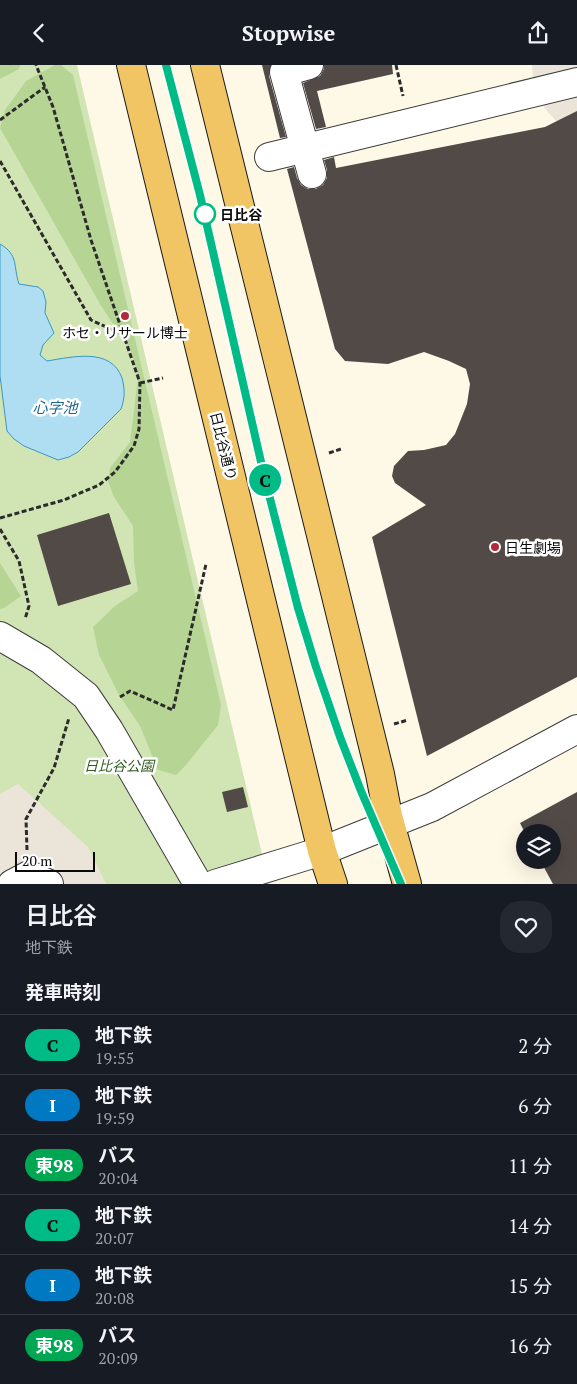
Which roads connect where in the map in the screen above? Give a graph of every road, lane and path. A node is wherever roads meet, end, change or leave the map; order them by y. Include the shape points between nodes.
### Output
1 (36, 65) edge
2 (131, 65) edge
3 (205, 65) edge
4 (309, 65) edge
5 (577, 82) edge
6 (45, 87) junction
7 (0, 120) edge
8 (268, 157) dead end
9 (0, 161) edge
10 (312, 175) dead end
11 (124, 335) junction
12 (163, 379) dead end
13 (140, 383) junction
14 (0, 518) edge
15 (0, 529) edge
16 (206, 564) dead end
17 (8, 641) edge
18 (77, 689) junction
19 (94, 709) junction
20 (408, 720) dead end
21 (391, 725) dead end
22 (577, 729) edge
23 (390, 824) junction
24 (322, 851) junction
25 (30, 881) edge
26 (198, 884) edge
27 (214, 884) edge
28 (333, 884) edge
29 (407, 884) edge

1 - 6 path
2 - 24 main road, 日比谷通り
3 - 23 main road
4 - 10 street via 284,72
5 - 8 street
6 - 7 path
6 - 11 path via 91,240
9 - 11 path via 91,320
11 - 13 path
12 - 13 path
13 - 14 path via 139,429 134,446 115,473 99,485 64,500
15 - 17 path via 19,561 29,607
16 - 19 path via 173,710 130,691
17 - 18 street via 42,660
18 - 19 street
18 - 25 path via 54,768 26,819
19 - 26 street
20 - 21 path
22 - 23 street via 443,802
23 - 24 street
23 - 29 main road
24 - 27 street
24 - 28 main road, 日比谷通り

